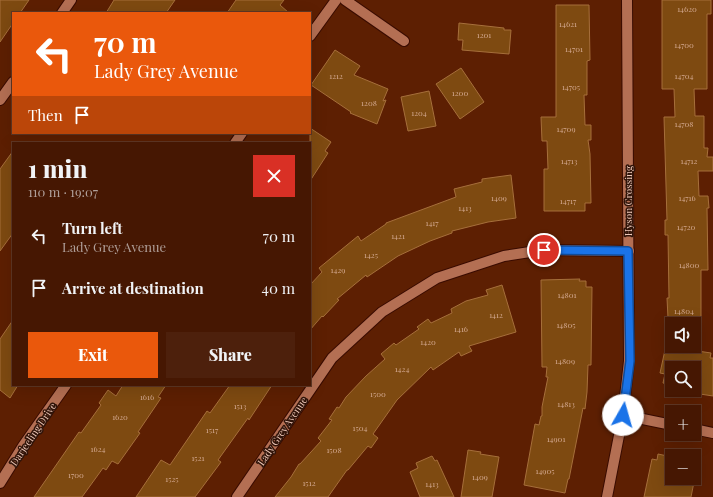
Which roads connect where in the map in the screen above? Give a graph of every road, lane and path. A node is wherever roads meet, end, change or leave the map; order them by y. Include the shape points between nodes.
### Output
1 (71, 0) edge
2 (336, 0) edge
3 (345, 0) edge
4 (627, 0) edge
5 (63, 12) edge
6 (311, 35) edge
7 (404, 41) dead end
8 (12, 83) edge
9 (0, 100) edge
10 (628, 251) junction
11 (65, 386) edge
12 (623, 415) junction
13 (665, 424) edge
14 (701, 430) edge
15 (713, 433) edge
16 (0, 484) edge
17 (237, 497) edge
18 (607, 497) edge

1 - 5 street
2 - 6 street
3 - 7 street
4 - 10 street, Hyson Crossing
8 - 9 street
10 - 12 street, Hyson Crossing via 630,361
10 - 17 street, Lady Grey Avenue via 544,250 504,256 438,278 382,312 332,358
11 - 16 street, Darjeeling Drive
12 - 13 street
12 - 18 street, Hyson Crossing
14 - 15 street

